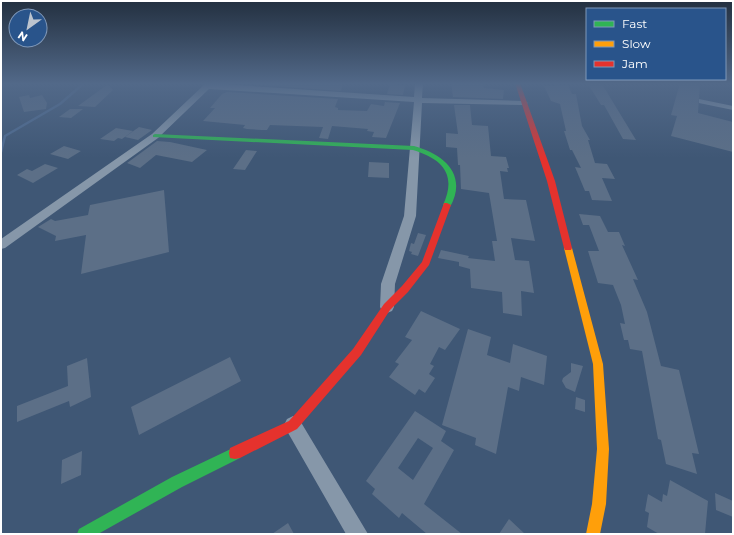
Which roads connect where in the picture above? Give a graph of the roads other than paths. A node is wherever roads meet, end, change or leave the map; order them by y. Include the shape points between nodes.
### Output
1 (185, 108) edge
2 (417, 108) edge
3 (526, 108) edge
4 (155, 136) junction
5 (414, 148) junction
6 (1, 245) edge
7 (387, 307) junction
8 (292, 425) junction
9 (84, 534) edge
10 (358, 534) edge
11 (593, 534) edge

1 - 4 street
2 - 5 street
3 - 11 street via 551,181 598,364 603,449 599,504
4 - 5 street
4 - 6 street
5 - 7 street via 410,216 388,284
5 - 7 street via 429,152 444,162 452,178 453,188 426,263
7 - 8 street via 357,352
8 - 9 street via 177,482
8 - 10 street

